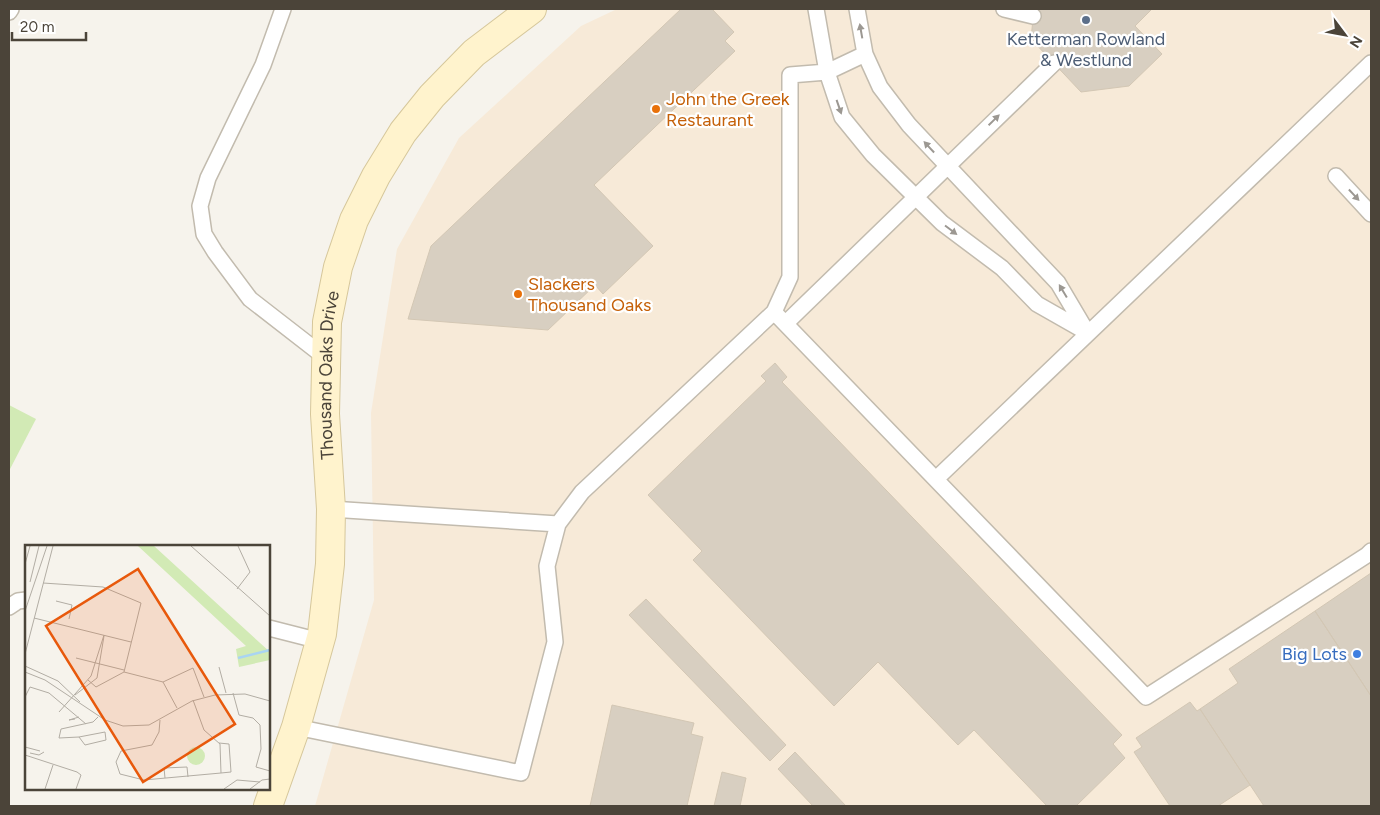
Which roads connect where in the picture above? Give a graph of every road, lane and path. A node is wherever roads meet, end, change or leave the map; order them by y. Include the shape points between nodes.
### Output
1 (11, 9) edge
2 (283, 9) edge
3 (532, 9) edge
4 (816, 9) edge
5 (857, 9) edge
6 (1004, 9) edge
7 (9, 12) edge
8 (1033, 16) dead end
9 (865, 54) junction
10 (1054, 63) dead end
11 (1371, 63) edge
12 (827, 72) junction
13 (947, 166) junction
14 (1336, 176) dead end
15 (915, 196) junction
16 (1371, 214) edge
17 (774, 312) junction
18 (786, 323) junction
19 (1088, 333) junction
20 (326, 358) junction
21 (936, 479) junction
22 (331, 509) junction
23 (558, 524) junction
24 (1371, 550) edge
25 (25, 600) edge
26 (9, 607) edge
27 (270, 628) edge
28 (320, 640) junction
29 (296, 727) junction
30 (268, 806) edge

1 - 7 lane
2 - 20 lane via 263,65 208,178 200,206 204,234 250,299
3 - 20 main road, Thousand Oaks Drive via 474,53 432,96 376,176 354,220 338,267 327,322
4 - 12 lane
9 -> 5 lane
6 - 8 lane
9 - 12 lane
13 -> 9 lane via 909,126 885,94
13 -> 10 lane
11 - 19 lane
12 -> 15 lane via 842,117 873,155
12 - 17 lane via 790,75 790,277
13 - 15 lane
19 -> 13 lane via 1058,283
14 -> 16 lane
15 - 18 lane
15 -> 19 lane via 942,223 1002,268 1036,304
17 - 18 lane
17 - 23 lane via 582,492
18 - 21 lane
19 - 21 lane
20 - 22 main road, Thousand Oaks Drive via 325,414
21 - 24 lane via 1146,697
22 - 23 lane
22 - 28 main road, Thousand Oaks Drive via 330,564
23 - 29 lane via 547,566 555,642 521,773
25 - 26 lane
27 - 28 lane
28 - 29 main road, Thousand Oaks Drive
29 - 30 main road, Thousand Oaks Drive

